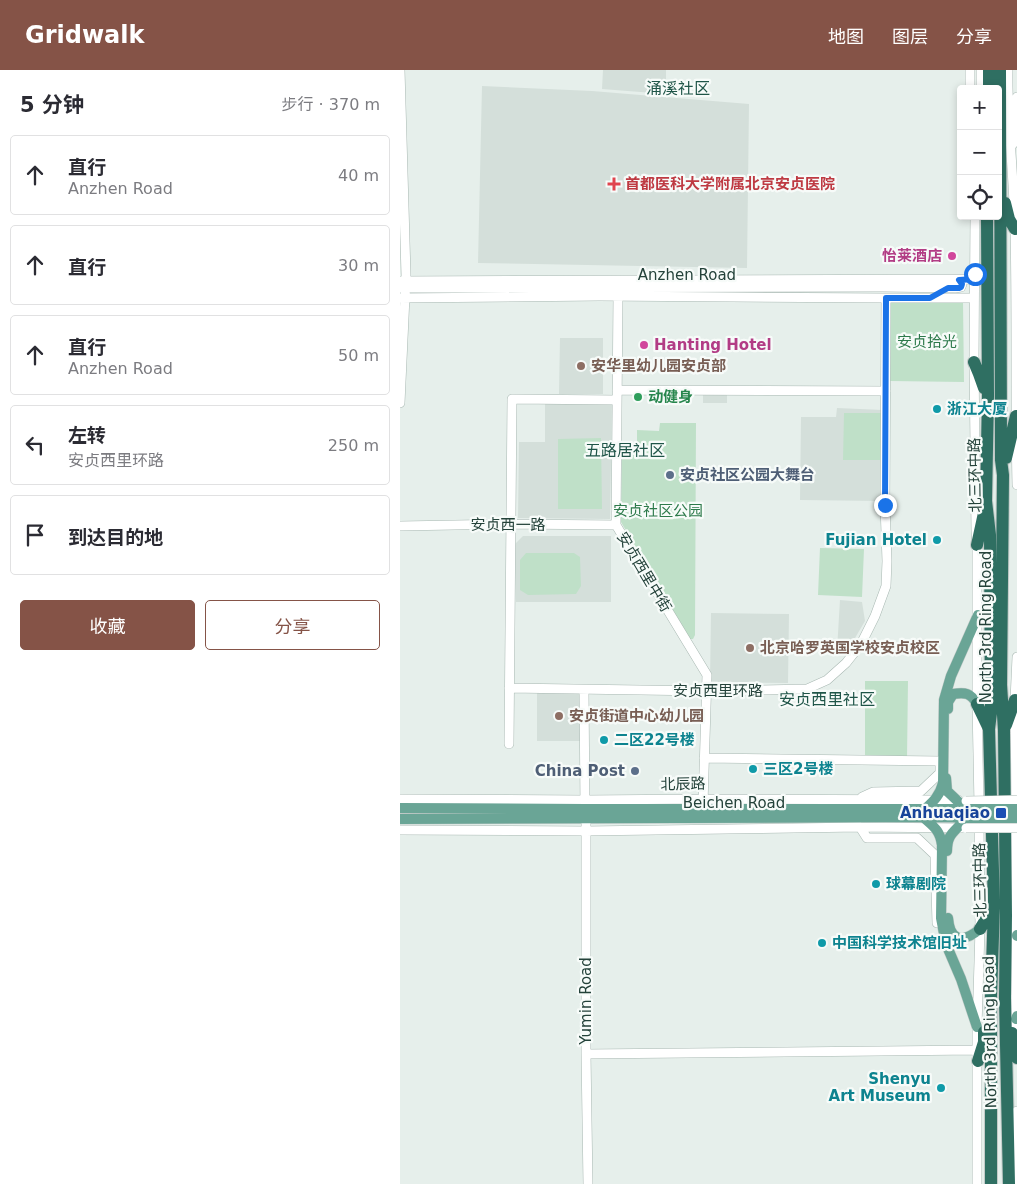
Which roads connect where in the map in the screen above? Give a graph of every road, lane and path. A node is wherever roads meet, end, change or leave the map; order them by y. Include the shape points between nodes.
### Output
1 (400, 70) edge
2 (970, 70) edge
3 (981, 70) edge
4 (990, 70) edge
5 (1000, 70) edge
6 (1008, 70) edge
7 (970, 85) edge
8 (981, 85) edge
9 (989, 85) edge
10 (1017, 97) edge
11 (1004, 103) edge
12 (1011, 154) junction
13 (1000, 175) edge
14 (1002, 191) edge
15 (975, 220) edge
16 (987, 220) edge
17 (1000, 220) edge
18 (1015, 229) junction
19 (1016, 268) edge
20 (827, 277) junction
21 (975, 277) junction
22 (402, 285) edge
23 (599, 285) junction
24 (954, 285) junction
25 (831, 287) junction
26 (694, 288) junction
27 (1016, 291) edge
28 (618, 296) junction
29 (687, 296) junction
30 (845, 298) junction
31 (886, 298) junction
32 (930, 298) junction
33 (974, 298) junction
34 (974, 362) junction
35 (617, 390) junction
36 (886, 391) junction
37 (988, 396) junction
38 (617, 400) junction
39 (400, 403) edge
40 (1016, 416) junction
41 (1002, 475) junction
42 (1017, 485) edge
43 (986, 501) junction
44 (511, 524) junction
45 (616, 525) junction
46 (400, 526) edge
47 (977, 545) junction
48 (978, 615) junction
49 (1017, 657) edge
50 (951, 676) junction
51 (510, 688) junction
52 (584, 690) junction
53 (706, 691) junction
54 (1016, 700) edge
55 (977, 704) junction
56 (989, 729) junction
57 (1004, 730) junction
58 (509, 744) dead end
59 (704, 758) junction
60 (940, 761) junction
61 (400, 799) edge
62 (859, 799) junction
63 (936, 799) junction
64 (1017, 800) edge
65 (703, 804) junction
66 (400, 808) edge
67 (585, 809) junction
68 (1017, 809) edge
69 (924, 813) junction
70 (963, 814) junction
71 (1017, 818) edge
72 (400, 819) edge
73 (860, 827) junction
74 (935, 828) junction
75 (1017, 828) edge
76 (400, 830) edge
77 (586, 831) junction
78 (994, 906) junction
79 (1006, 915) junction
80 (980, 929) junction
81 (1017, 936) edge
82 (946, 944) junction
83 (990, 996) junction
84 (1005, 998) junction
85 (1016, 1017) edge
86 (977, 1027) junction
87 (586, 1054) junction
88 (977, 1055) junction
89 (1017, 1058) edge
90 (1017, 1068) edge
91 (1017, 1111) edge
92 (1017, 1139) edge
93 (1016, 1179) edge
94 (588, 1184) edge
95 (977, 1184) edge
96 (991, 1184) edge
97 (1009, 1184) edge

1 - 22 street
2 - 7 street
3 - 8 street
4 - 9 highway
5 - 11 highway, North 3rd Ring Road
6 - 11 street
10 - 12 street via 1017,129
11 - 12 street
11 - 13 highway, North 3rd Ring Road
12 - 18 street
14 - 18 highway
15 - 21 street, 北三环中路
16 - 37 highway, North 3rd Ring Road
17 - 41 highway, North 3rd Ring Road
18 - 19 street
19 - 27 street
20 - 21 street, Anzhen Road
20 - 23 street, Anzhen Road via 669,278
20 - 24 street, Anzhen Road
21 - 24 street, Anzhen Road
21 - 33 street, 北三环中路
22 - 23 street, Anzhen Road
22 - 23 street, Anzhen Road
22 - 39 street
23 - 26 street, Anzhen Road
23 - 28 street, Anzhen Road
24 - 25 street, Anzhen Road
24 - 32 street
25 - 26 street, Anzhen Road
25 - 30 street
26 - 29 street
27 - 40 street
28 - 29 street, Anzhen Road
28 - 35 street, 安贞西里中街
29 - 30 street, Anzhen Road
30 - 31 street, Anzhen Road
31 - 32 street, Anzhen Road
31 - 36 street, 安贞西里环路
32 - 33 street, Anzhen Road
33 - 34 street, 北三环中路
34 - 37 highway
34 - 47 street, 北三环中路
35 - 36 street
35 - 38 street, 安贞西里中街
36 - 53 street, 安贞西里环路 via 886,586 861,644 827,680 807,690
37 - 43 highway, North 3rd Ring Road
38 - 44 street via 512,399
38 - 45 street, 安贞西里中街
40 - 41 highway
40 - 42 street
41 - 57 highway, North 3rd Ring Road via 1001,685
43 - 47 highway
43 - 56 highway, North 3rd Ring Road via 990,535
44 - 45 street, 安贞西一路
44 - 46 street, 安贞西一路
44 - 51 street
45 - 53 street, 安贞西里中街 via 707,675
47 - 48 street, 北三环中路
48 - 50 main road
48 - 55 street, 北三环中路
49 - 54 street
50 - 60 street via 942,687
50 - 63 main road via 944,700 943,783
51 - 52 street, 安贞西里环路
51 - 58 street
52 - 53 street, 安贞西里环路
52 - 67 street, Yumin Road
53 - 59 street, 安贞西里中街
54 - 57 highway
54 - 81 street
55 - 56 highway
55 - 70 main road via 973,697 960,693 953,694 948,702 947,791
55 - 80 street, 北三环中路
56 - 78 highway, North 3rd Ring Road
57 - 79 highway, North 3rd Ring Road
59 - 60 street
59 - 65 street, 安贞西里中街
60 - 62 street via 940,773 921,791 873,792
61 - 67 street, 北辰路
62 - 63 street, 北辰路
62 - 65 street, 北辰路
63 - 69 main road
63 - 70 street, 北辰路
64 - 70 street, bridge
65 - 67 main road, 北辰路
65 - 69 main road, 北辰路
66 - 67 main road, 北辰路
67 - 69 main road, Beichen Road
67 - 72 main road, Beichen Road
67 - 77 street, Yumin Road
68 - 70 main road, bridge
69 - 70 main road, 北辰路
69 - 74 main road
70 - 71 main road, bridge
70 - 74 street
70 - 75 street, bridge
70 - 80 main road via 947,845 949,928 960,938 967,938
73 - 74 street
73 - 77 street
73 - 82 street via 868,838 917,838 935,855 936,919 939,934
74 - 82 main road via 942,845 942,918
76 - 77 street
77 - 87 street, Yumin Road
78 - 80 highway
78 - 83 highway, North 3rd Ring Road
79 - 81 highway
79 - 84 highway, North 3rd Ring Road
80 - 86 street, 北三环中路
81 - 85 street
82 - 86 main road
83 - 88 highway via 985,1014 984,1042
83 - 96 highway, North 3rd Ring Road
84 - 89 highway
84 - 97 highway, North 3rd Ring Road
85 - 89 street
86 - 88 street, 北三环中路
87 - 88 street
87 - 94 street, Yumin Road
88 - 95 street, 北三环中路
89 - 90 street
91 - 92 street
92 - 93 street

